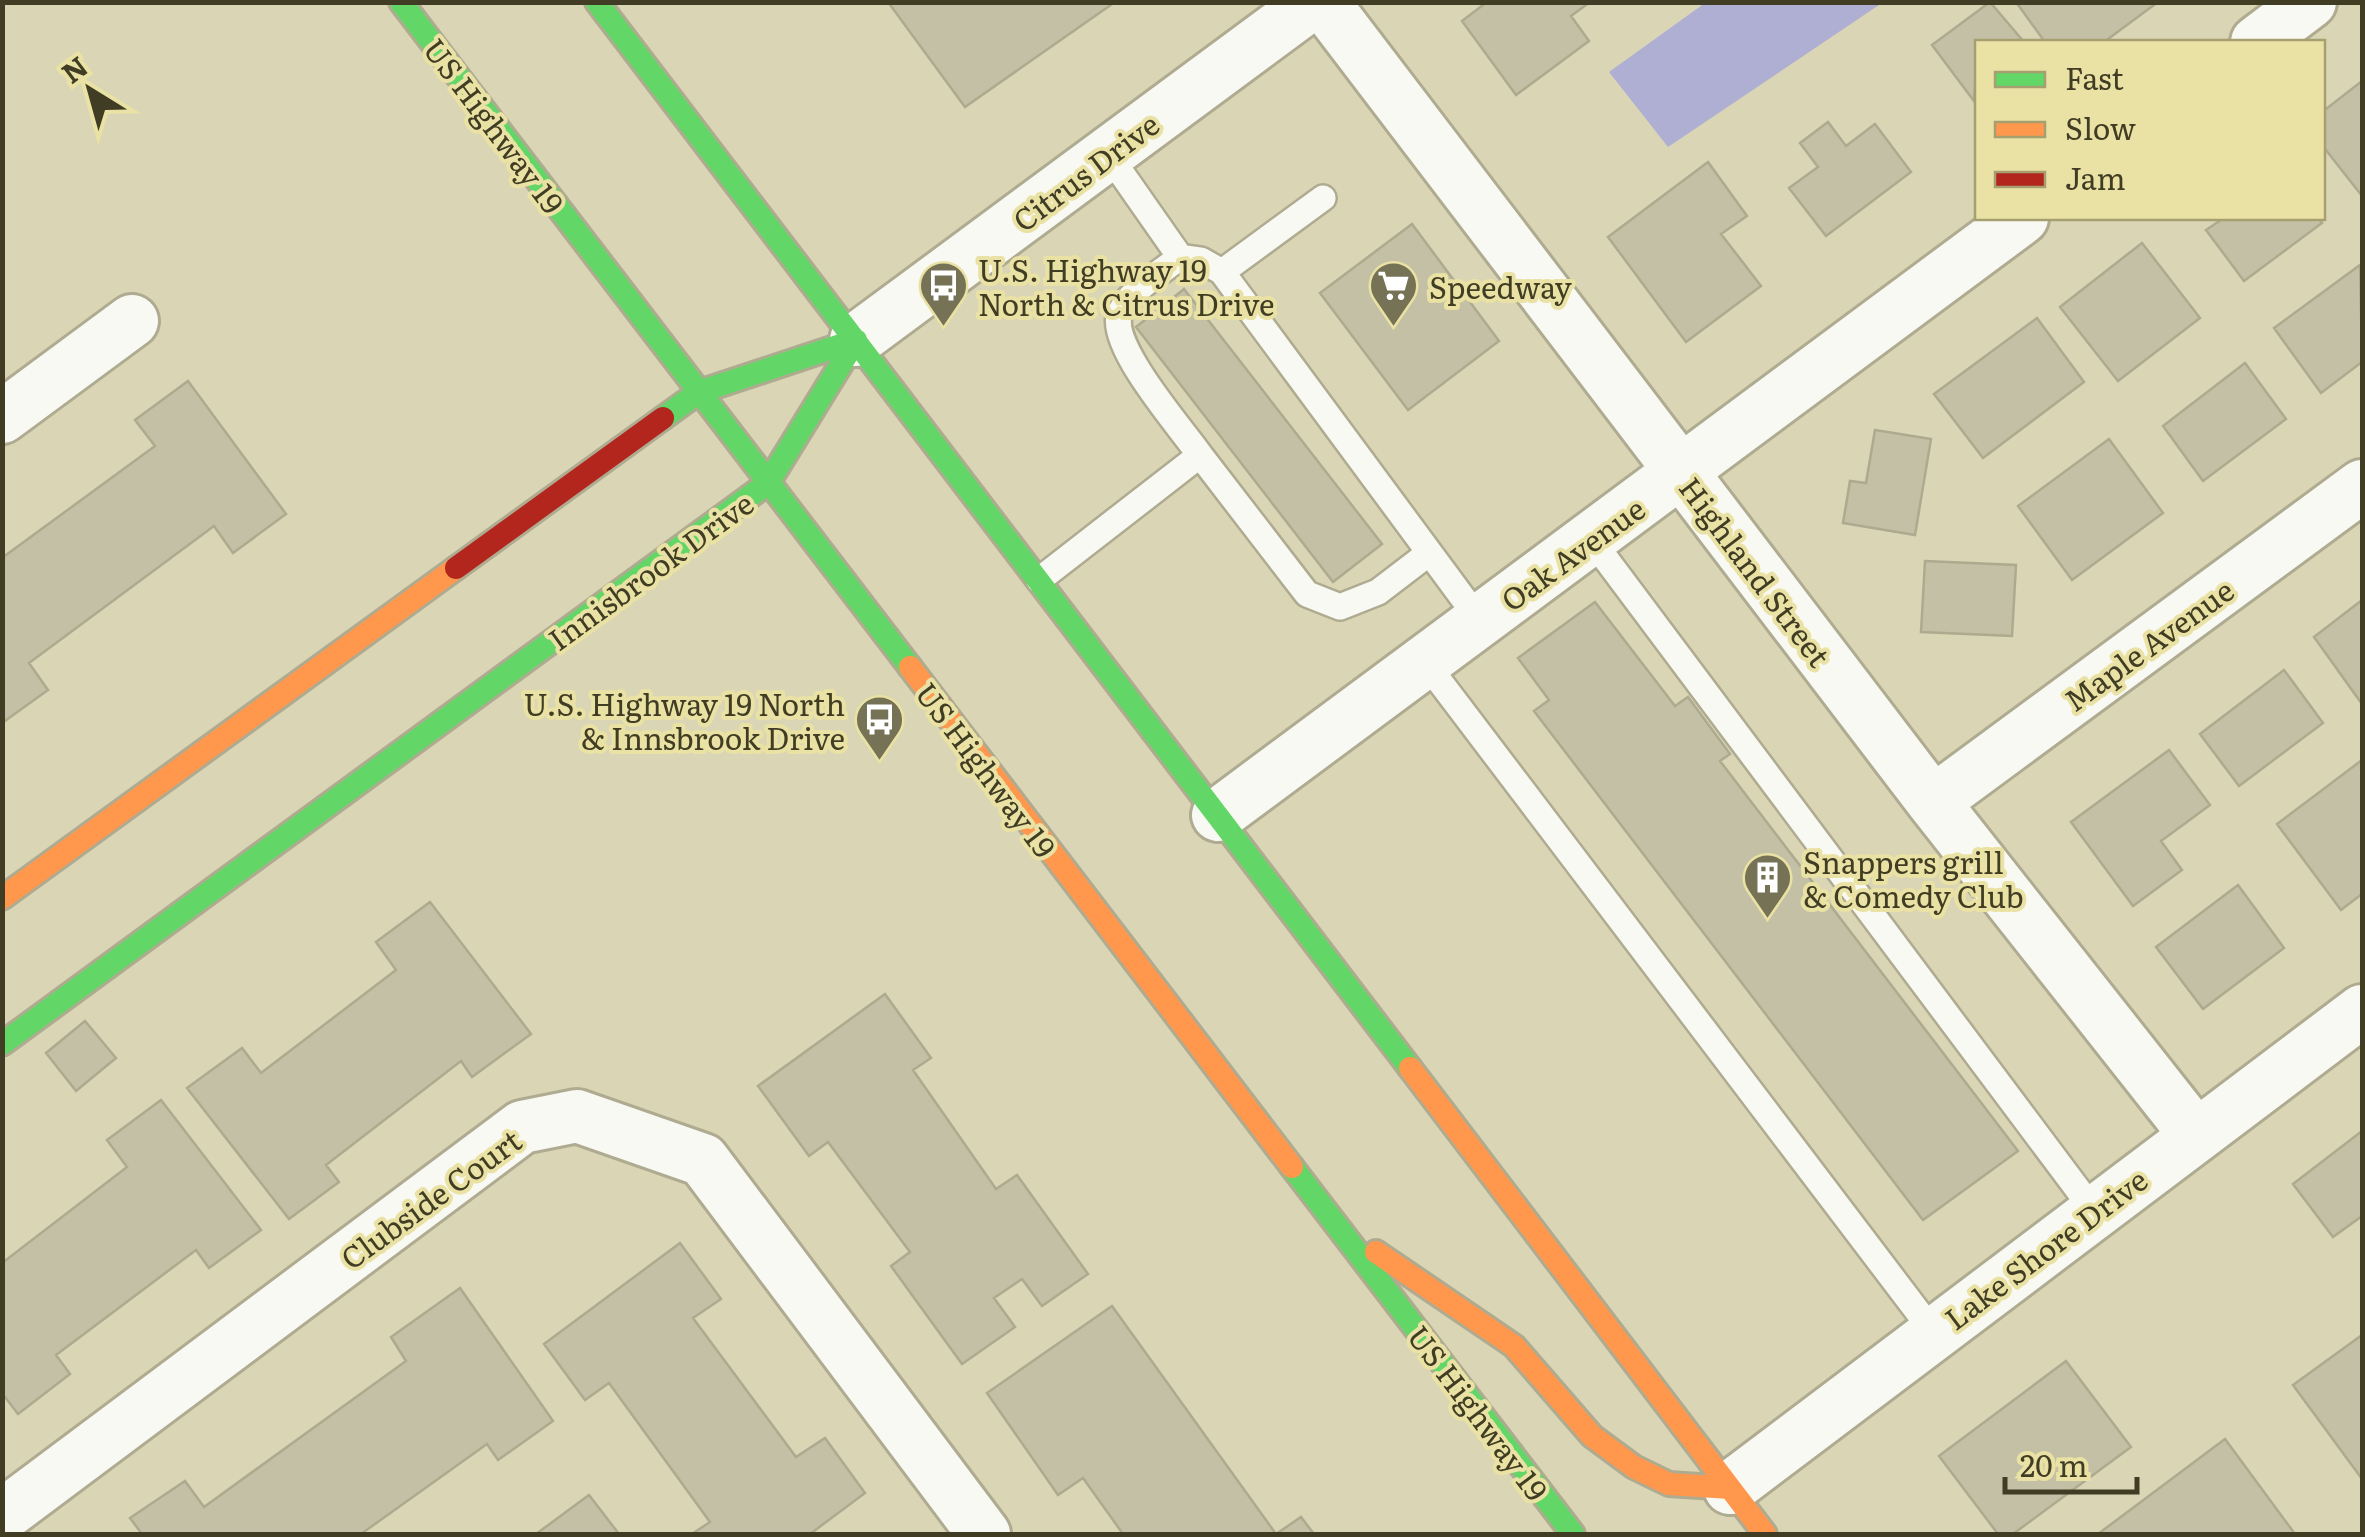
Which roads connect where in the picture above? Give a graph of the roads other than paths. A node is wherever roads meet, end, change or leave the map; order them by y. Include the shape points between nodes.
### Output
1 (401, 2) edge
2 (597, 2) edge
3 (2310, 2) edge
4 (1301, 7) edge
5 (2259, 40) edge
6 (1108, 154) junction
7 (1323, 198) dead end
8 (2019, 220) edge
9 (1180, 257) junction
10 (1222, 272) junction
11 (132, 321) dead end
12 (856, 340) junction
13 (699, 392) junction
14 (2, 417) edge
15 (1200, 455) junction
16 (1681, 472) junction
17 (768, 483) junction
18 (2362, 486) edge
19 (1591, 539) junction
20 (1429, 553) junction
21 (1039, 580) junction
22 (1480, 621) junction
23 (1424, 662) junction
24 (1933, 802) junction
25 (1218, 815) junction
26 (2, 898) edge
27 (2362, 1011) edge
28 (2, 1044) edge
29 (2195, 1134) junction
30 (2094, 1211) junction
31 (1336, 1225) junction
32 (1934, 1333) junction
33 (1730, 1488) junction
34 (2, 1516) edge
35 (961, 1526) edge
36 (1573, 1534) edge
37 (1766, 1534) edge

1 - 13 main road, US Highway 19
2 - 12 main road
3 - 5 street
4 - 6 street, Citrus Drive
4 - 16 street, Highland Street
6 - 9 lane
6 - 12 street, Citrus Drive
7 - 10 lane
8 - 16 street, Oak Avenue
9 - 10 lane
9 - 15 lane via 1136,292 1119,316 1121,344
10 - 20 lane
11 - 14 street
12 - 13 main road
12 - 17 main road, Innisbrook Drive
12 - 21 main road
13 - 17 main road, US Highway 19
13 - 26 main road
15 - 20 lane via 1308,594 1340,607 1378,592
15 - 21 lane
16 - 19 street, Oak Avenue
16 - 24 street, Highland Street
17 - 28 main road, Innisbrook Drive
17 - 31 main road, US Highway 19
18 - 24 street, Maple Avenue
19 - 22 street, Oak Avenue
19 - 30 lane
20 - 22 lane
21 - 25 main road
22 - 23 street, Oak Avenue
23 - 25 street, Oak Avenue
23 - 32 lane
24 - 29 street, Highland Street
25 - 33 main road
27 - 29 street, Lake Shore Drive
29 - 30 street, Lake Shore Drive
30 - 32 street, Lake Shore Drive
31 - 33 main road via 1514,1346 1592,1436 1634,1467 1669,1484
31 - 36 main road, US Highway 19
32 - 33 street, Lake Shore Drive
33 - 37 main road
34 - 35 street, Clubside Court via 522,1127 577,1116 703,1160

